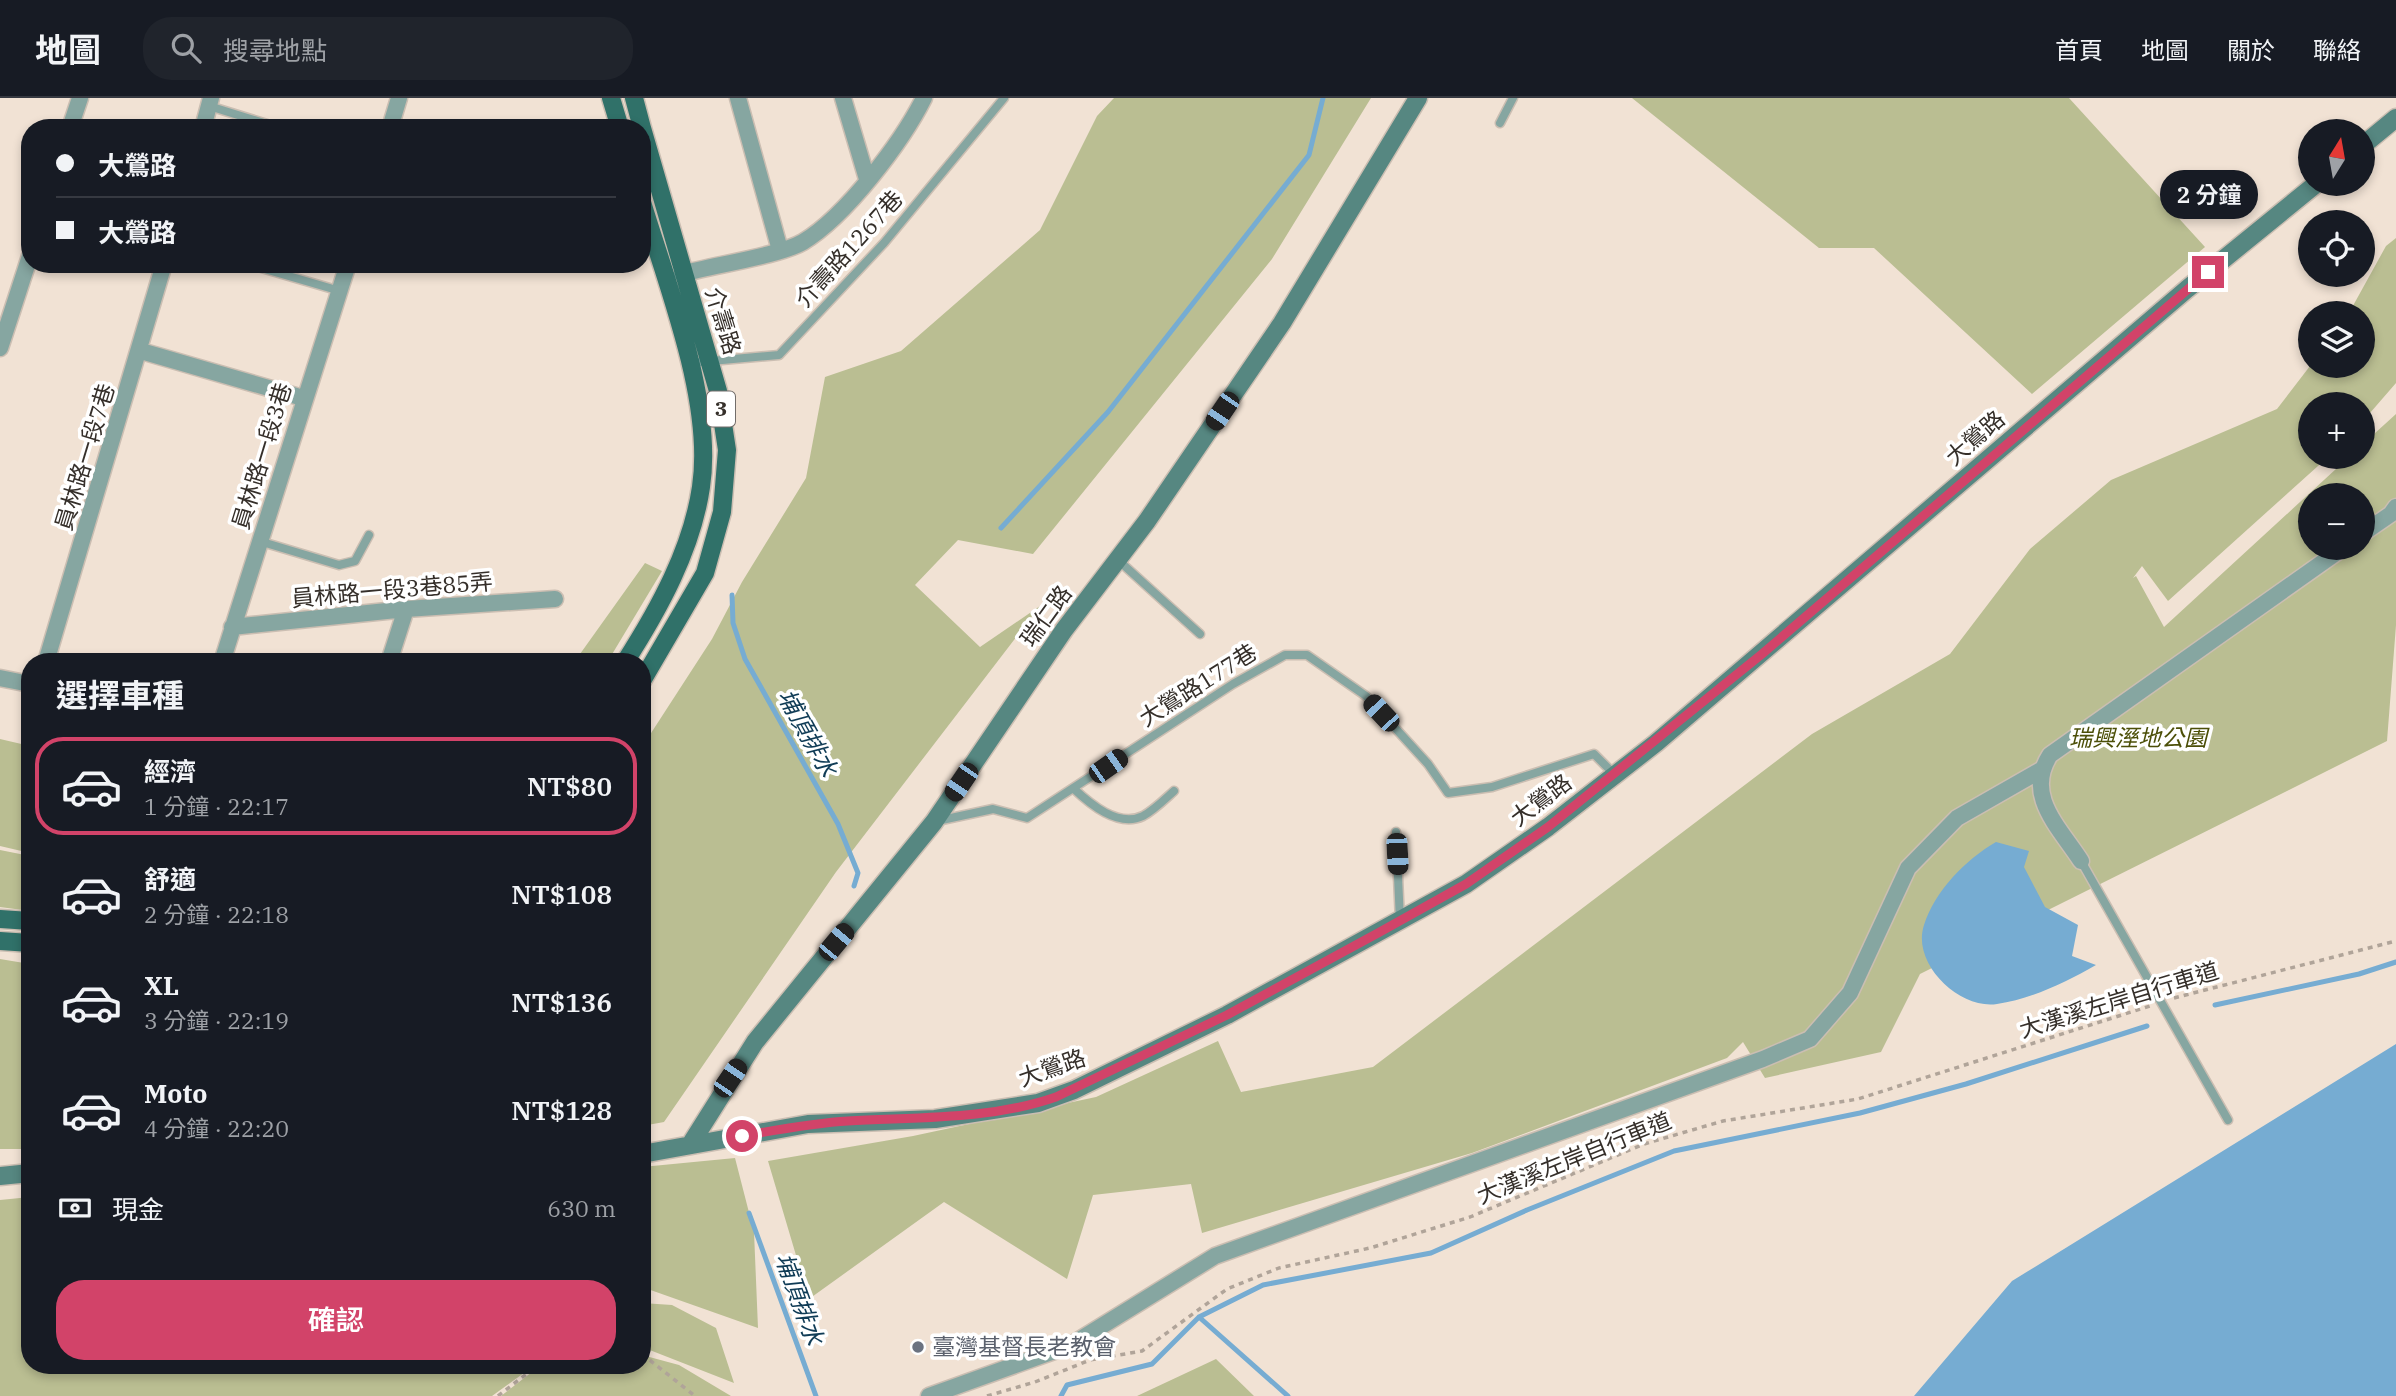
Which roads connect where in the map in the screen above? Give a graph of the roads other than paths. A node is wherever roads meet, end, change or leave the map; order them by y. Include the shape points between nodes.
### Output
1 (80, 98) edge
2 (399, 98) edge
3 (611, 98) edge
4 (634, 98) edge
5 (738, 98) edge
6 (842, 98) edge
7 (924, 98) edge
8 (1004, 98) edge
9 (1418, 98) edge
10 (1513, 98) edge
11 (210, 102) edge
12 (2396, 118) edge
13 (74, 119) edge
14 (205, 119) edge
15 (256, 119) edge
16 (393, 119) edge
17 (617, 119) edge
18 (640, 119) edge
19 (1500, 123) dead end
20 (2375, 135) edge
21 (651, 161) edge
22 (867, 179) junction
23 (2301, 196) edge
24 (651, 232) edge
25 (780, 250) junction
26 (23, 273) edge
27 (162, 273) edge
28 (279, 273) edge
29 (345, 273) edge
30 (682, 274) junction
31 (340, 290) junction
32 (0, 348) edge
33 (141, 351) junction
34 (690, 363) junction
35 (711, 363) junction
36 (303, 398) junction
37 (2396, 507) edge
38 (2375, 525) edge
39 (369, 535) dead end
40 (259, 541) junction
41 (1118, 560) junction
42 (2326, 560) edge
43 (555, 599) dead end
44 (406, 609) junction
45 (233, 627) junction
46 (1200, 634) dead end
47 (49, 653) edge
48 (225, 653) edge
49 (392, 653) edge
50 (630, 653) edge
51 (651, 666) edge
52 (0, 678) edge
53 (21, 682) edge
54 (2040, 770) junction
55 (1615, 775) junction
56 (1073, 788) junction
57 (1174, 791) dead end
58 (934, 822) junction
59 (1396, 832) dead end
60 (2081, 861) joint
61 (0, 919) edge
62 (21, 920) edge
63 (1400, 921) junction
64 (0, 941) edge
65 (21, 942) edge
66 (2228, 1120) dead end
67 (690, 1145) junction
68 (651, 1152) edge
69 (21, 1174) edge
70 (0, 1176) edge
71 (929, 1396) edge

1 - 13 street
2 - 16 street
3 - 17 main road
4 - 18 main road, 介壽路 / 3
5 - 25 street
6 - 22 street
7 - 22 street via 912,123
8 - 35 lane, 介壽路1267巷 via 884,243 779,355
9 - 41 street, 瑞仁路 via 1282,323
10 - 19 lane
11 - 14 street
11 - 15 lane
12 - 20 street
21 - 30 main road, 介壽路 / 3
22 - 25 street via 803,242
23 - 55 street, 大鶯路
24 - 34 main road, 介壽路 / 3
25 - 30 street
26 - 32 street
27 - 33 street, 員林路一段7巷
28 - 31 lane
29 - 31 street, 員林路一段3巷
30 - 35 main road, 介壽路 / 3
31 - 36 street, 員林路一段3巷
33 - 36 street
33 - 47 street, 員林路一段7巷
34 - 35 lane, 介壽路1267巷
34 - 50 main road, 介壽路 / 3 via 702,427 702,486 686,551
35 - 51 main road, 介壽路 / 3 via 727,450 722,512 705,573
36 - 40 street, 員林路一段3巷
37 - 38 street
39 - 40 lane via 355,561 338,565
40 - 45 street, 員林路一段3巷
41 - 46 lane
41 - 58 street, 瑞仁路 via 1064,630
42 - 54 street via 2050,755
43 - 44 street, 員林路一段3巷85弄
44 - 45 street, 員林路一段3巷85弄
44 - 49 street
45 - 48 street, 員林路一段3巷
52 - 53 street
54 - 60 street via 2038,789
54 - 71 street via 1957,817 1908,868 1850,993 1810,1039 1215,1256 1071,1345
55 - 56 lane, 大鶯路177巷 via 1594,754 1492,787 1448,793 1366,696 1307,655 1284,655
55 - 63 street, 大鶯路 via 1466,884
56 - 57 lane via 1095,808 1132,818 1142,817
56 - 58 lane, 大鶯路177巷 via 1027,818 993,809
58 - 67 street, 瑞仁路 via 755,1042
59 - 63 lane
60 - 66 lane
61 - 62 main road
63 - 67 street, 大鶯路 via 1227,1015 1038,1103 935,1119 807,1124
64 - 65 main road
67 - 68 street, 大鶯路
69 - 70 street

